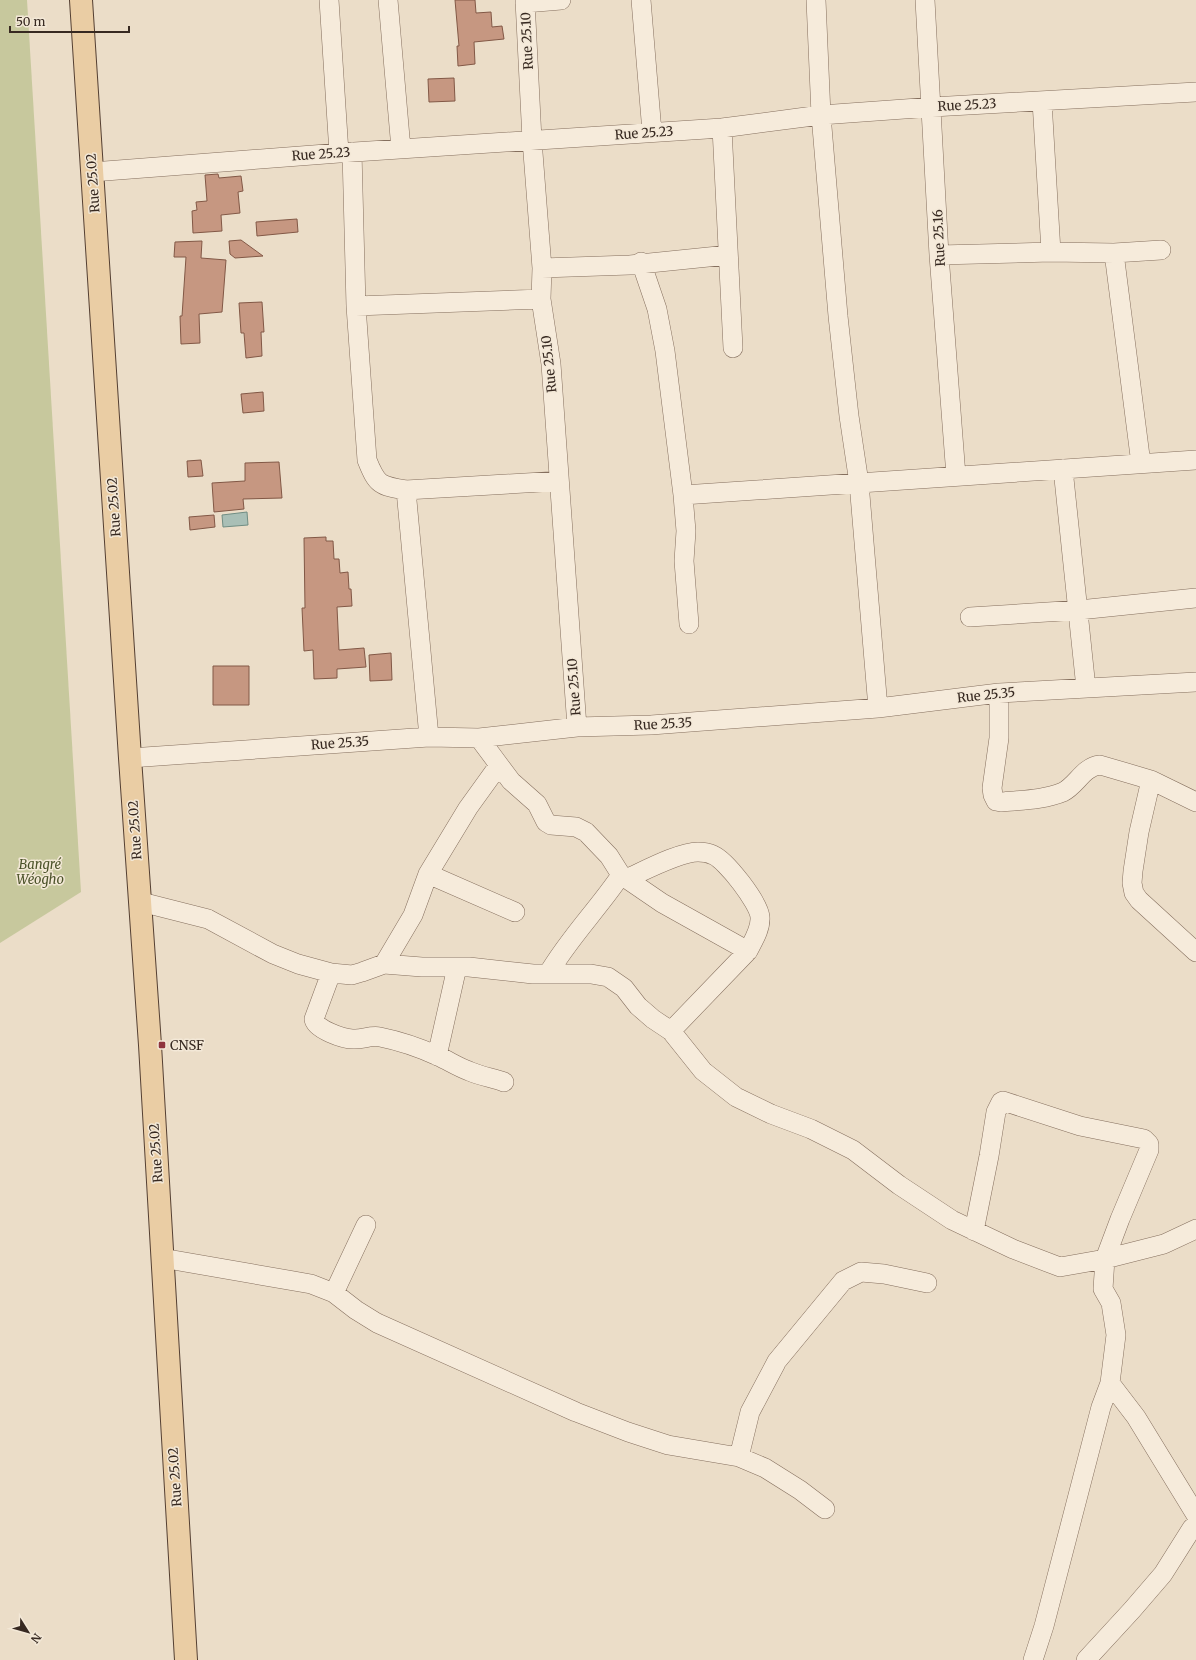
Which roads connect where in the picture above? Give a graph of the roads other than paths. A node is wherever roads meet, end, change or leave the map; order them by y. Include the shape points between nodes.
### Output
1 (81, 0) edge
2 (329, 0) edge
3 (388, 0) edge
4 (561, 0) edge
5 (641, 0) edge
6 (816, 0) edge
7 (925, 0) edge
8 (525, 1) edge
9 (1196, 92) edge
10 (1042, 101) junction
11 (932, 107) junction
12 (821, 115) junction
13 (722, 128) junction
14 (652, 132) junction
15 (532, 140) junction
16 (401, 149) junction
17 (346, 153) junction
18 (92, 172) junction
19 (1161, 250) dead end
20 (1051, 252) junction
21 (1114, 253) junction
22 (728, 255) junction
23 (939, 255) junction
24 (641, 262) junction
25 (542, 268) junction
26 (541, 299) junction
27 (356, 306) junction
28 (733, 348) dead end
29 (1196, 460) edge
30 (1141, 464) junction
31 (1064, 469) junction
32 (956, 476) junction
33 (559, 481) junction
34 (859, 483) junction
35 (406, 490) junction
36 (683, 495) junction
37 (1196, 598) edge
38 (1079, 610) junction
39 (970, 617) dead end
40 (689, 624) dead end
41 (1196, 682) edge
42 (1086, 688) junction
43 (999, 693) junction
44 (878, 708) junction
45 (577, 727) junction
46 (429, 737) junction
47 (478, 738) junction
48 (130, 758) junction
49 (499, 765) junction
50 (1151, 780) junction
51 (1196, 802) edge
52 (428, 874) junction
53 (623, 877) junction
54 (141, 902) junction
55 (516, 912) dead end
56 (748, 951) junction
57 (1196, 952) edge
58 (384, 964) junction
59 (457, 967) junction
60 (331, 973) junction
61 (548, 974) junction
62 (671, 1031) junction
63 (437, 1056) junction
64 (504, 1082) dead end
65 (366, 1225) dead end
66 (1196, 1229) edge
67 (974, 1231) junction
68 (162, 1258) junction
69 (1105, 1259) junction
70 (928, 1283) dead end
71 (334, 1293) junction
72 (1110, 1383) junction
73 (739, 1457) junction
74 (825, 1509) dead end
75 (1195, 1525) edge
76 (186, 1660) edge
77 (1032, 1660) edge
78 (1086, 1660) edge

1 - 18 main road, Rue 25.02
2 - 17 street
3 - 16 street
4 - 8 street
5 - 14 street
6 - 12 street
7 - 11 street, Rue 25.16
8 - 15 street, Rue 25.10
9 - 10 street, Rue 25.23
10 - 11 street, Rue 25.23
10 - 20 street
11 - 12 street, Rue 25.23
11 - 23 street, Rue 25.16
12 - 13 street, Rue 25.23
12 - 34 street via 838,316
13 - 14 street, Rue 25.23
13 - 22 street
14 - 15 street, Rue 25.23
15 - 16 street, Rue 25.23
15 - 25 street, Rue 25.10
16 - 17 street, Rue 25.23
17 - 18 street, Rue 25.23
17 - 27 street
18 - 48 main road, Rue 25.02
19 - 21 street
20 - 21 street
20 - 23 street
21 - 30 street
22 - 24 street
22 - 28 street
23 - 32 street, Rue 25.16
24 - 25 street via 594,267
24 - 36 street via 657,309 665,351
25 - 26 street, Rue 25.10
26 - 27 street
26 - 33 street, Rue 25.10 via 550,364
27 - 35 street via 367,460 373,475 384,486
29 - 30 street
30 - 31 street
31 - 32 street
31 - 38 street
32 - 34 street
33 - 35 street
33 - 45 street, Rue 25.10
34 - 36 street
34 - 44 street
35 - 46 street
36 - 40 street via 686,530 684,562
37 - 38 street
38 - 39 street
38 - 42 street
41 - 42 street, Rue 25.35
42 - 43 street, Rue 25.35
43 - 44 street, Rue 25.35
43 - 50 street via 999,738 992,788 996,801 1022,800 1064,791 1092,766 1114,768
44 - 45 street, Rue 25.35 via 651,725
45 - 47 street, Rue 25.35
46 - 47 street, Rue 25.35
46 - 48 street, Rue 25.35
47 - 49 street
48 - 54 main road, Rue 25.02
49 - 52 street via 468,808
49 - 53 street via 511,781 537,804 546,822 551,825 576,827 586,832 609,856
50 - 51 street
50 - 57 street via 1139,832 1133,888 1139,900
52 - 55 street
52 - 58 street via 413,915
53 - 56 street via 668,907
53 - 56 street via 698,852 714,855 731,870 754,902 760,916 759,928
53 - 61 street via 562,950
54 - 60 street via 208,919 273,954
54 - 68 main road, Rue 25.02
56 - 62 street
58 - 59 street
58 - 60 street via 352,974
59 - 61 street
59 - 63 street
60 - 63 street via 314,1019 319,1027 344,1038 362,1039 379,1036
61 - 62 street via 591,974 608,977 624,988 653,1020
62 - 67 street via 704,1071 736,1096 853,1150 927,1205
63 - 64 street via 469,1071
65 - 71 street
66 - 69 street via 1164,1244
67 - 69 street via 1060,1267
67 - 69 street via 996,1112 1003,1101 1080,1126 1144,1139 1149,1144 1149,1150
68 - 71 street via 311,1284
68 - 76 main road, Rue 25.02
69 - 72 street via 1102,1289 1111,1304 1116,1335
70 - 73 street via 860,1272 843,1281 777,1361 750,1412
71 - 73 street via 377,1323 606,1424 668,1445
72 - 75 street via 1136,1417
72 - 77 street via 1101,1407 1044,1626
73 - 74 street via 765,1468
75 - 78 street via 1163,1574

